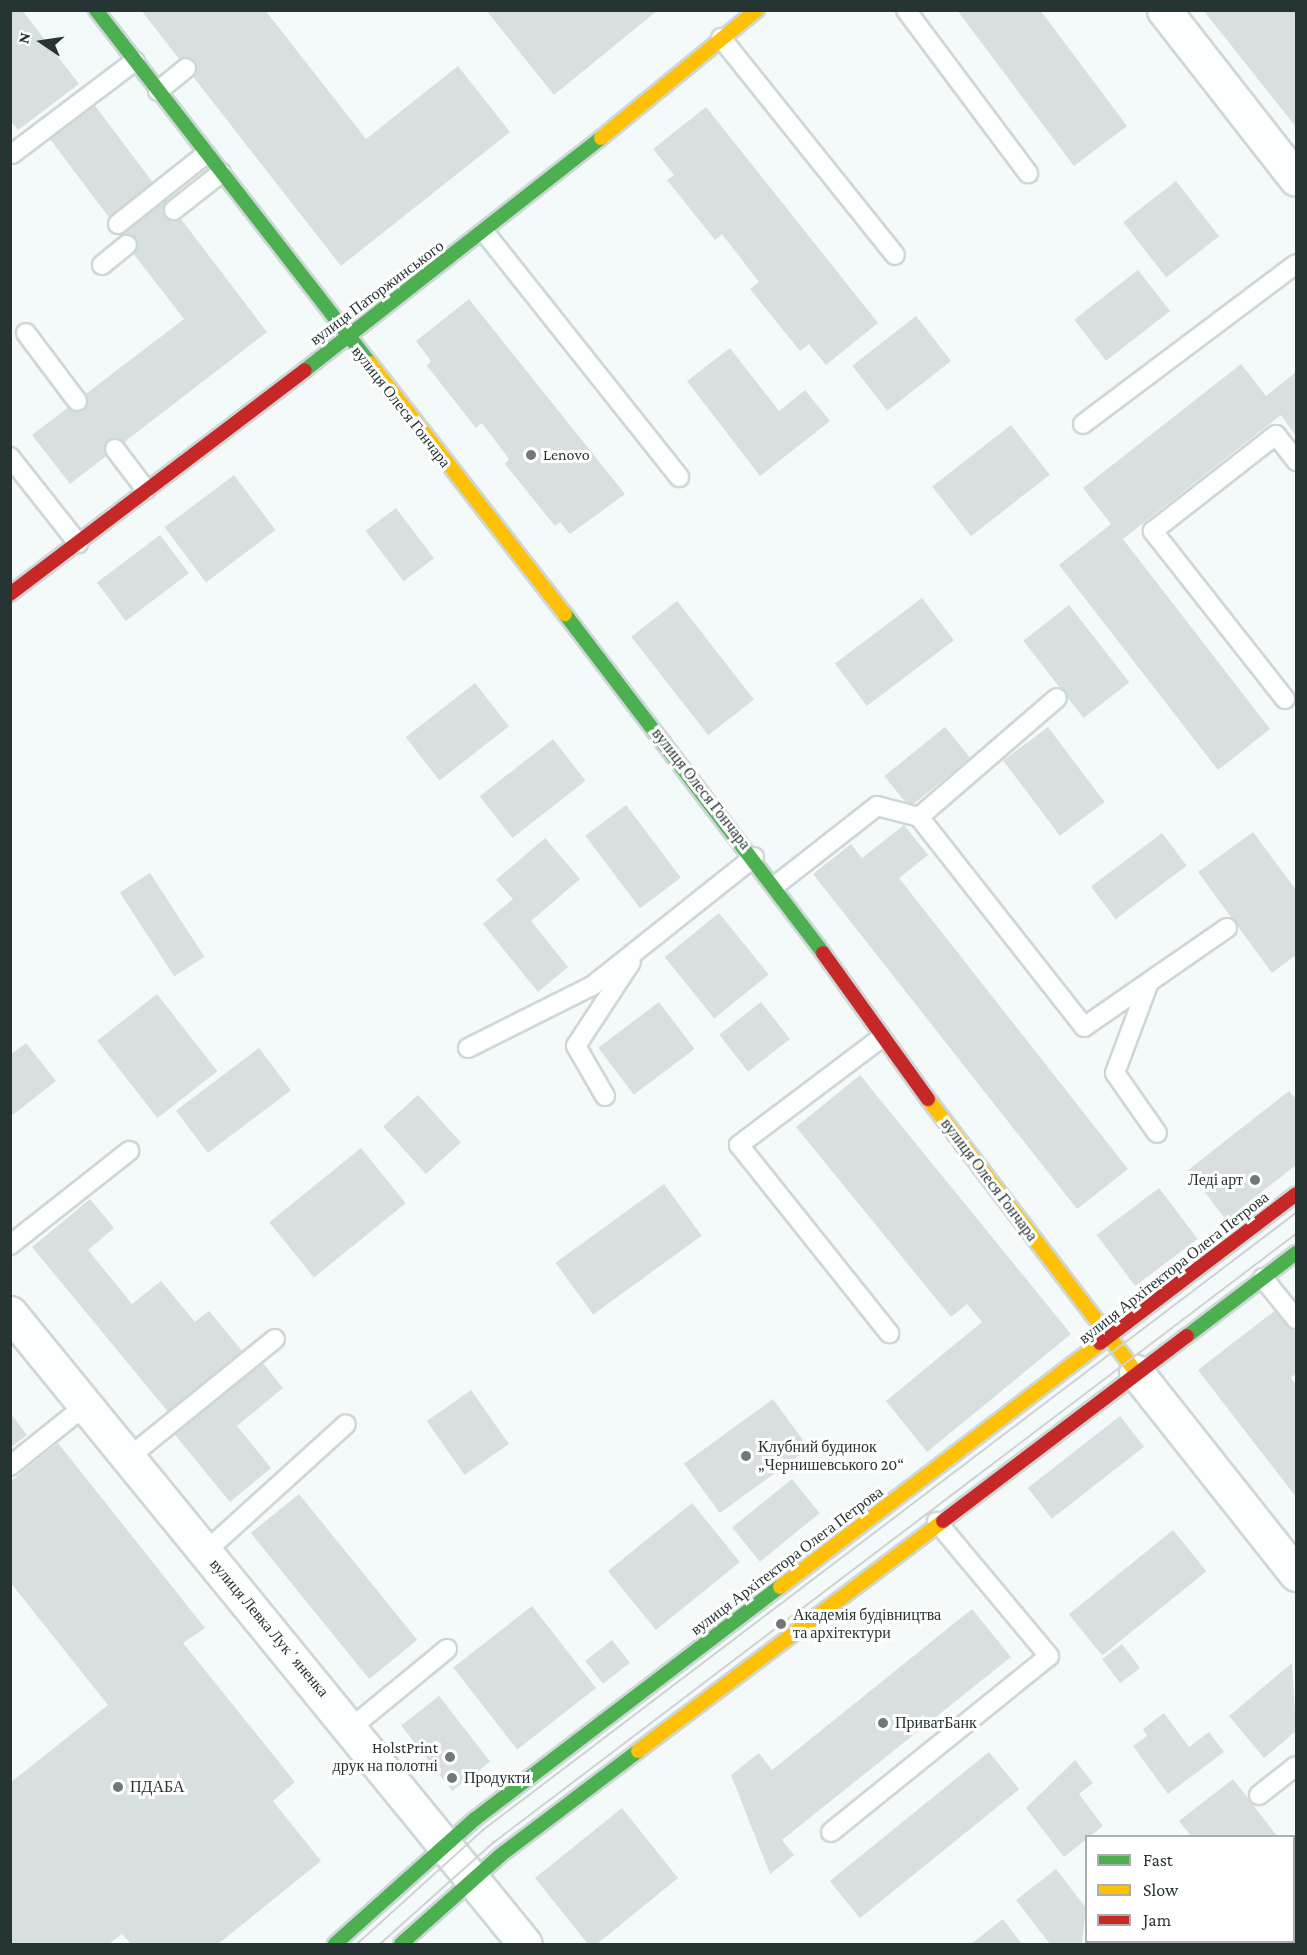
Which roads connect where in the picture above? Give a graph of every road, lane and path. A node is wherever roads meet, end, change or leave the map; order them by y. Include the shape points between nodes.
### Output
1 (96, 10) edge
2 (757, 10) edge
3 (906, 10) edge
4 (1164, 10) edge
5 (721, 38) junction
6 (135, 61) junction
7 (186, 68) dead end
8 (158, 91) junction
9 (12, 154) dead end
10 (207, 154) junction
11 (221, 173) junction
12 (1028, 173) dead end
13 (1296, 179) edge
14 (174, 210) dead end
15 (118, 224) dead end
16 (485, 232) junction
17 (127, 245) dead end
18 (895, 255) dead end
19 (1296, 264) edge
20 (102, 265) dead end
21 (26, 333) dead end
22 (346, 337) junction
23 (77, 401) dead end
24 (1083, 424) dead end
25 (115, 449) dead end
26 (10, 457) edge
27 (1296, 461) edge
28 (679, 477) dead end
29 (146, 490) junction
30 (78, 543) junction
31 (10, 594) edge
32 (1057, 698) dead end
33 (1285, 699) dead end
34 (919, 817) junction
35 (754, 857) junction
36 (776, 885) junction
37 (1227, 928) dead end
38 (640, 948) junction
39 (1149, 982) junction
40 (881, 1038) junction
41 (468, 1048) dead end
42 (605, 1096) dead end
43 (1157, 1133) dead end
44 (129, 1151) dead end
45 (1296, 1194) edge
46 (10, 1245) edge
47 (1296, 1253) edge
48 (1263, 1278) junction
49 (10, 1313) edge
50 (1296, 1319) edge
51 (889, 1333) dead end
52 (1110, 1338) junction
53 (275, 1339) dead end
54 (1136, 1372) junction
55 (85, 1406) junction
56 (346, 1424) dead end
57 (128, 1458) junction
58 (10, 1466) edge
59 (937, 1522) junction
60 (205, 1551) junction
61 (1296, 1574) edge
62 (447, 1649) dead end
63 (352, 1727) junction
64 (1296, 1766) edge
65 (1259, 1794) dead end
66 (831, 1832) dead end
67 (444, 1844) junction
68 (472, 1879) junction
69 (512, 1940) edge
70 (335, 1944) edge
71 (401, 1944) edge

1 - 6 main road, вулиця Олеся Гончара
2 - 5 main road, вулиця Паторжинського
3 - 12 lane
4 - 13 street
5 - 16 main road, вулиця Паторжинського
5 - 18 lane
6 - 8 main road, вулиця Олеся Гончара
6 - 9 lane
7 - 8 lane
8 - 10 main road, вулиця Олеся Гончара
10 - 11 main road, вулиця Олеся Гончара
10 - 15 lane
11 - 14 lane
11 - 22 main road, вулиця Олеся Гончара
16 - 22 main road, вулиця Паторжинського
16 - 28 lane
17 - 20 lane
19 - 24 lane
21 - 23 lane
22 - 29 main road, вулиця Паторжинського
22 - 35 main road, вулиця Олеся Гончара
25 - 29 lane
26 - 30 lane
27 - 33 lane via 1276,435 1153,531
29 - 30 main road, вулиця Паторжинського
30 - 31 main road, вулиця Паторжинського
32 - 34 lane
34 - 36 lane via 877,806
34 - 39 lane via 1084,1027
35 - 36 main road, вулиця Олеся Гончара
35 - 38 lane
36 - 40 main road, вулиця Олеся Гончара
37 - 39 lane
38 - 41 lane via 592,986
38 - 42 lane via 576,1046
39 - 43 lane via 1115,1073
40 - 51 lane via 739,1145
40 - 52 main road, вулиця Олеся Гончара
44 - 46 lane
45 - 52 main road, вулиця Архітектора Олега Петрова
47 - 48 main road
48 - 50 lane
48 - 54 main road
49 - 55 street, вулиця Левка Лукʼяненка
52 - 54 main road, вулиця Олеся Гончара
52 - 67 main road, вулиця Архітектора Олега Петрова
53 - 57 lane
54 - 59 main road
54 - 61 street, вулиця Олеся Гончара
55 - 57 street, вулиця Левка Лукʼяненка
55 - 58 lane
56 - 60 lane
57 - 60 street, вулиця Левка Лукʼяненка
59 - 66 lane via 1049,1656
59 - 68 main road
60 - 63 street, вулиця Левка Лукʼяненка
62 - 63 lane
63 - 67 street, вулиця Левка Лукʼяненка
64 - 65 lane
67 - 68 street, вулиця Левка Лукʼяненка
67 - 70 main road, вулиця Архітектора Олега Петрова
68 - 69 street, вулиця Левка Лукʼяненка
68 - 71 main road

